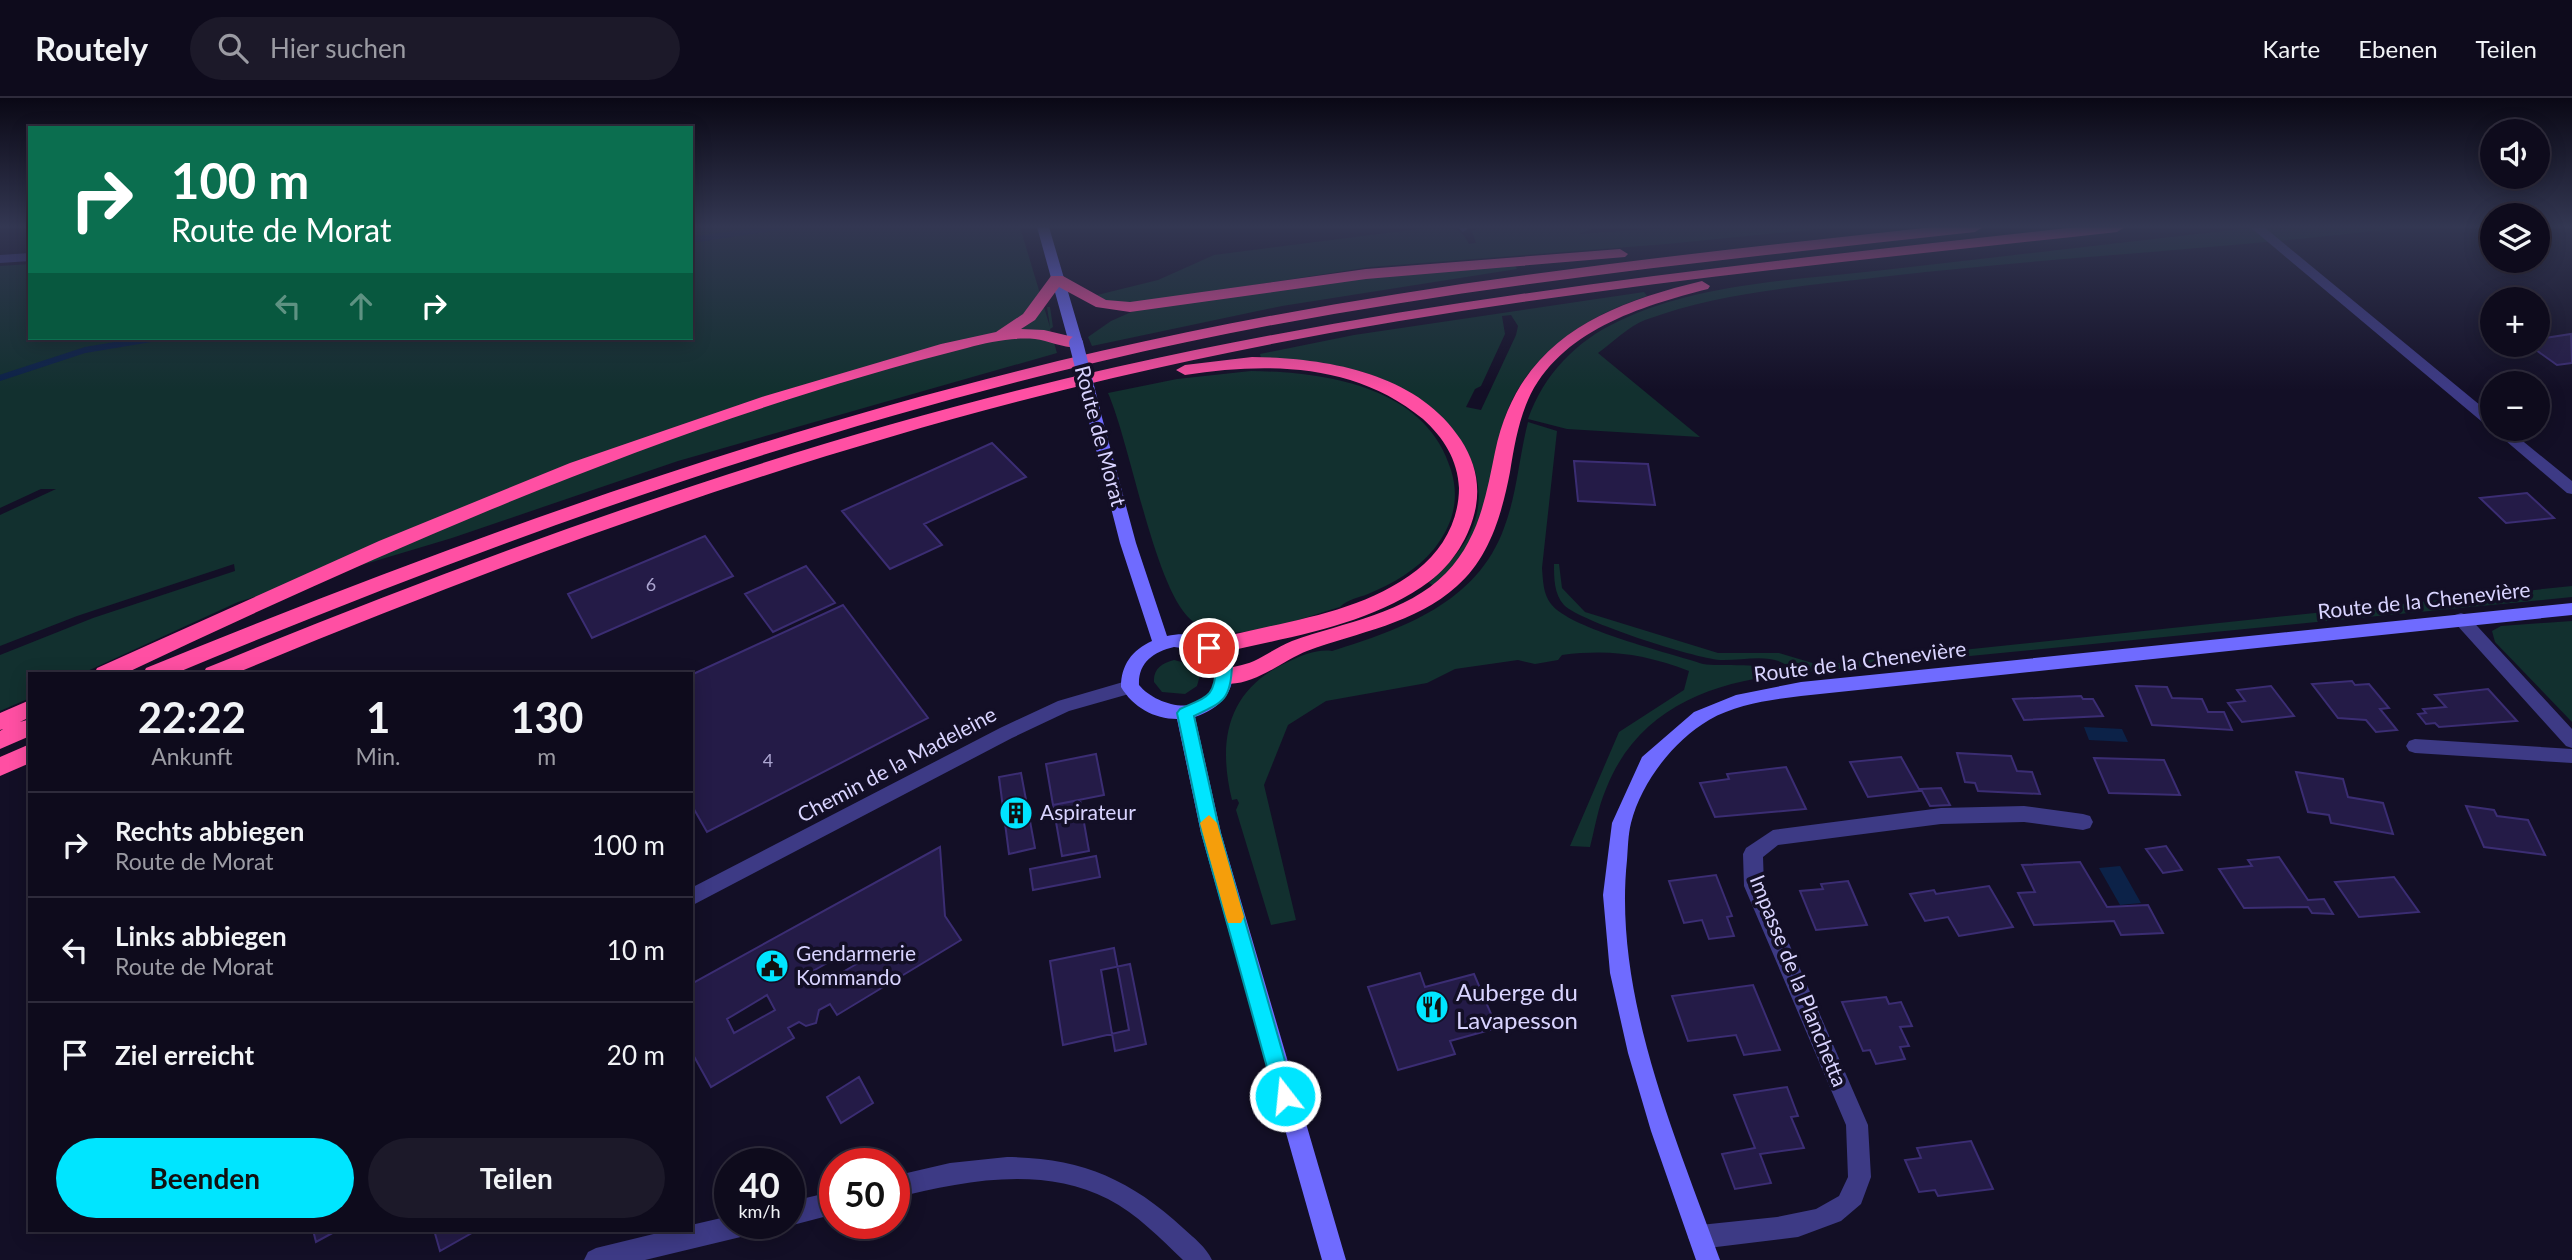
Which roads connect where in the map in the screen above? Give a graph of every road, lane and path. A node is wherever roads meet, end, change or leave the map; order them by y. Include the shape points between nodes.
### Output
1 (1055, 281) edge
2 (1058, 281) edge
3 (1061, 281) edge
4 (1316, 281) edge
5 (1517, 281) edge
6 (1628, 281) edge
7 (1714, 281) edge
8 (2321, 281) edge
9 (999, 337) junction
10 (1076, 343) junction
11 (2480, 413) edge
12 (946, 415) junction
13 (2514, 441) edge
14 (2572, 489) edge
15 (2572, 609) edge
16 (2461, 619) junction
17 (1161, 643) junction
18 (1209, 648) junction
19 (108, 672) edge
20 (158, 672) edge
21 (218, 672) edge
22 (1226, 676) junction
23 (1130, 687) junction
24 (28, 709) edge
25 (1185, 713) junction
26 (0, 722) edge
27 (28, 728) edge
28 (0, 740) edge
29 (2572, 741) edge
30 (2415, 746) dead end
31 (28, 755) edge
32 (2572, 757) edge
33 (0, 767) edge
34 (2083, 822) dead end
35 (693, 897) edge
36 (910, 1183) edge
37 (714, 1231) edge
38 (1700, 1237) junction
39 (596, 1260) edge
40 (1200, 1260) edge
41 (1334, 1260) edge
42 (1709, 1260) edge

1 - 9 highway via 1029,317
2 - 10 main road, Route de Morat
3 - 4 highway via 1113,306
5 - 20 highway via 1170,341 995,382 758,449 582,507 355,591
6 - 12 highway via 1347,324 1089,378
7 - 22 highway via 1625,308 1583,329 1545,361 1513,418 1483,536 1467,563 1442,587 1381,622 1300,646 1262,666
8 - 11 street
9 - 10 highway via 1038,334
9 - 19 highway via 830,382 677,430 509,493 348,561
10 - 17 main road, Route de Morat, bridge via 1128,542
12 - 18 highway via 1022,405 1205,366 1247,363 1293,364 1352,374 1398,392 1423,408 1461,455 1468,479 1468,506 1460,531 1445,554 1399,592 1369,606
12 - 21 highway via 580,530
13 - 14 street
15 - 16 main road, Route de la Chenevière
16 - 29 street
16 - 38 main road, Route de la Chenevière via 1755,696 1723,706 1678,731 1649,762 1629,797 1615,856 1614,909 1623,982 1645,1079
17 - 18 main road via 1183,641
17 - 23 main road via 1138,657 1131,667
18 - 22 main road via 1224,665
22 - 25 main road via 1215,700
23 - 25 main road via 1145,706
23 - 35 street, Chemin de la Madeleine via 1063,706 1006,733
24 - 26 highway
25 - 41 main road via 1211,833
27 - 28 highway
30 - 32 street
31 - 33 highway
34 - 38 street, Impasse de la Planchetta via 2024,814 1941,816 1773,838 1753,853 1755,886 1857,1125 1858,1180 1848,1203 1813,1222
36 - 40 street via 1008,1166 1068,1173 1117,1192 1159,1221
37 - 39 street
38 - 42 main road, Route de la Chenevière

